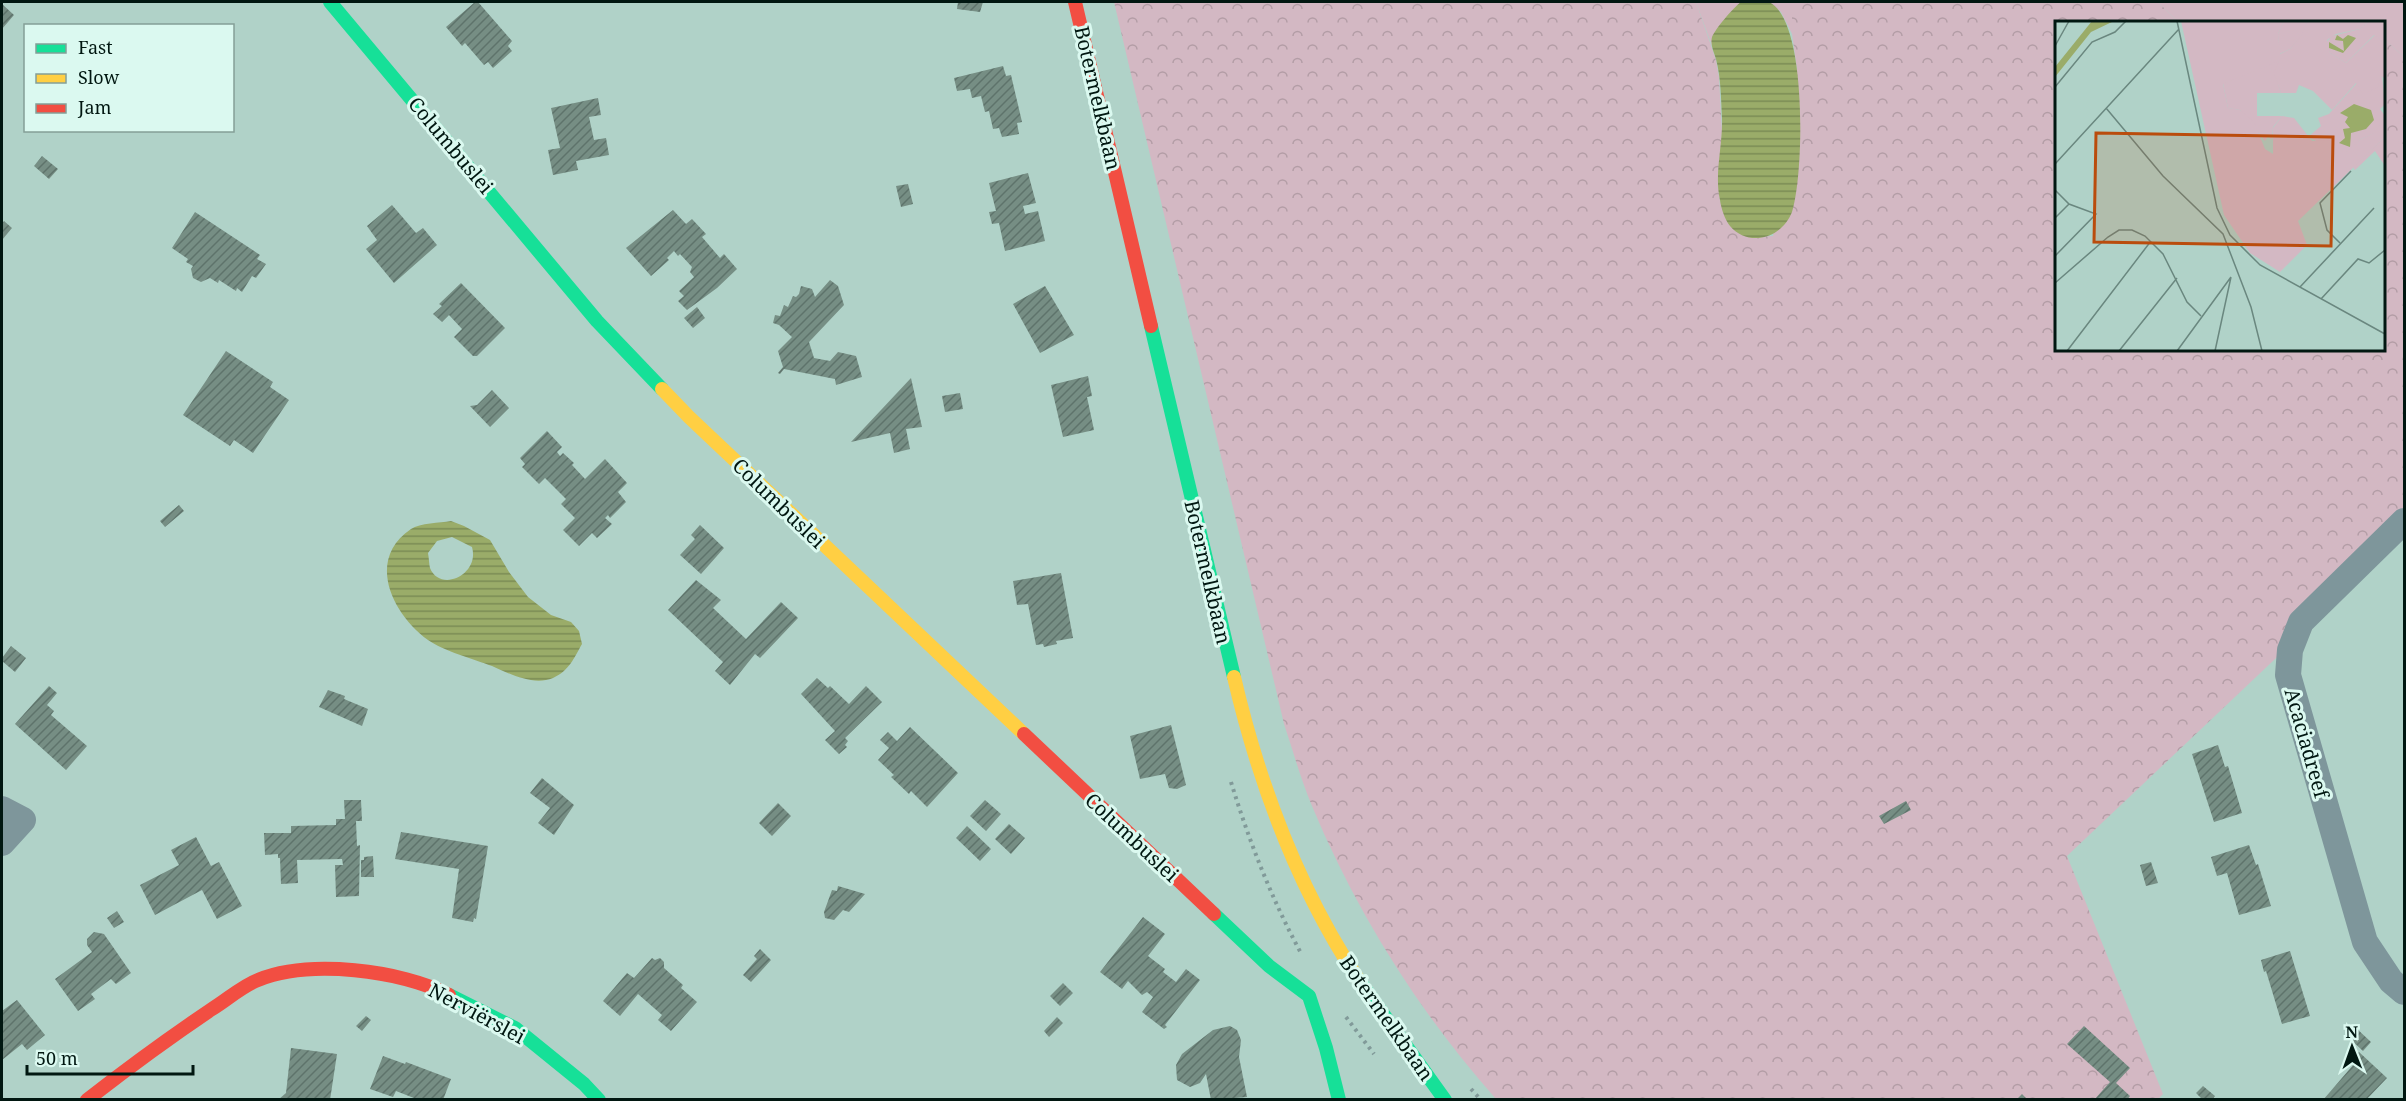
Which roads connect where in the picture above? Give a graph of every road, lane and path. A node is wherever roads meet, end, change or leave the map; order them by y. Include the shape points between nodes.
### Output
1 (330, 2) edge
2 (1075, 2) edge
3 (2404, 521) edge
4 (2, 809) edge
5 (2, 843) edge
6 (2404, 992) edge
7 (1467, 1084) dead end
8 (585, 1094) edge
9 (87, 1100) edge
10 (1339, 1100) edge
11 (1445, 1100) edge
12 (1481, 1100) edge

1 - 10 street, Columbuslei via 597,321 689,417 1269,966 1309,996
2 - 11 street, Botermelkbaan via 1244,723 1271,808 1311,898 1345,960 1377,1011
3 - 6 street, Acaciadreef via 2305,617 2287,664 2366,942 2391,981
4 - 5 street via 23,820
7 - 12 path
8 - 9 street, Nerviërslei via 514,1028 436,988 386,975 289,970 257,980 146,1053

